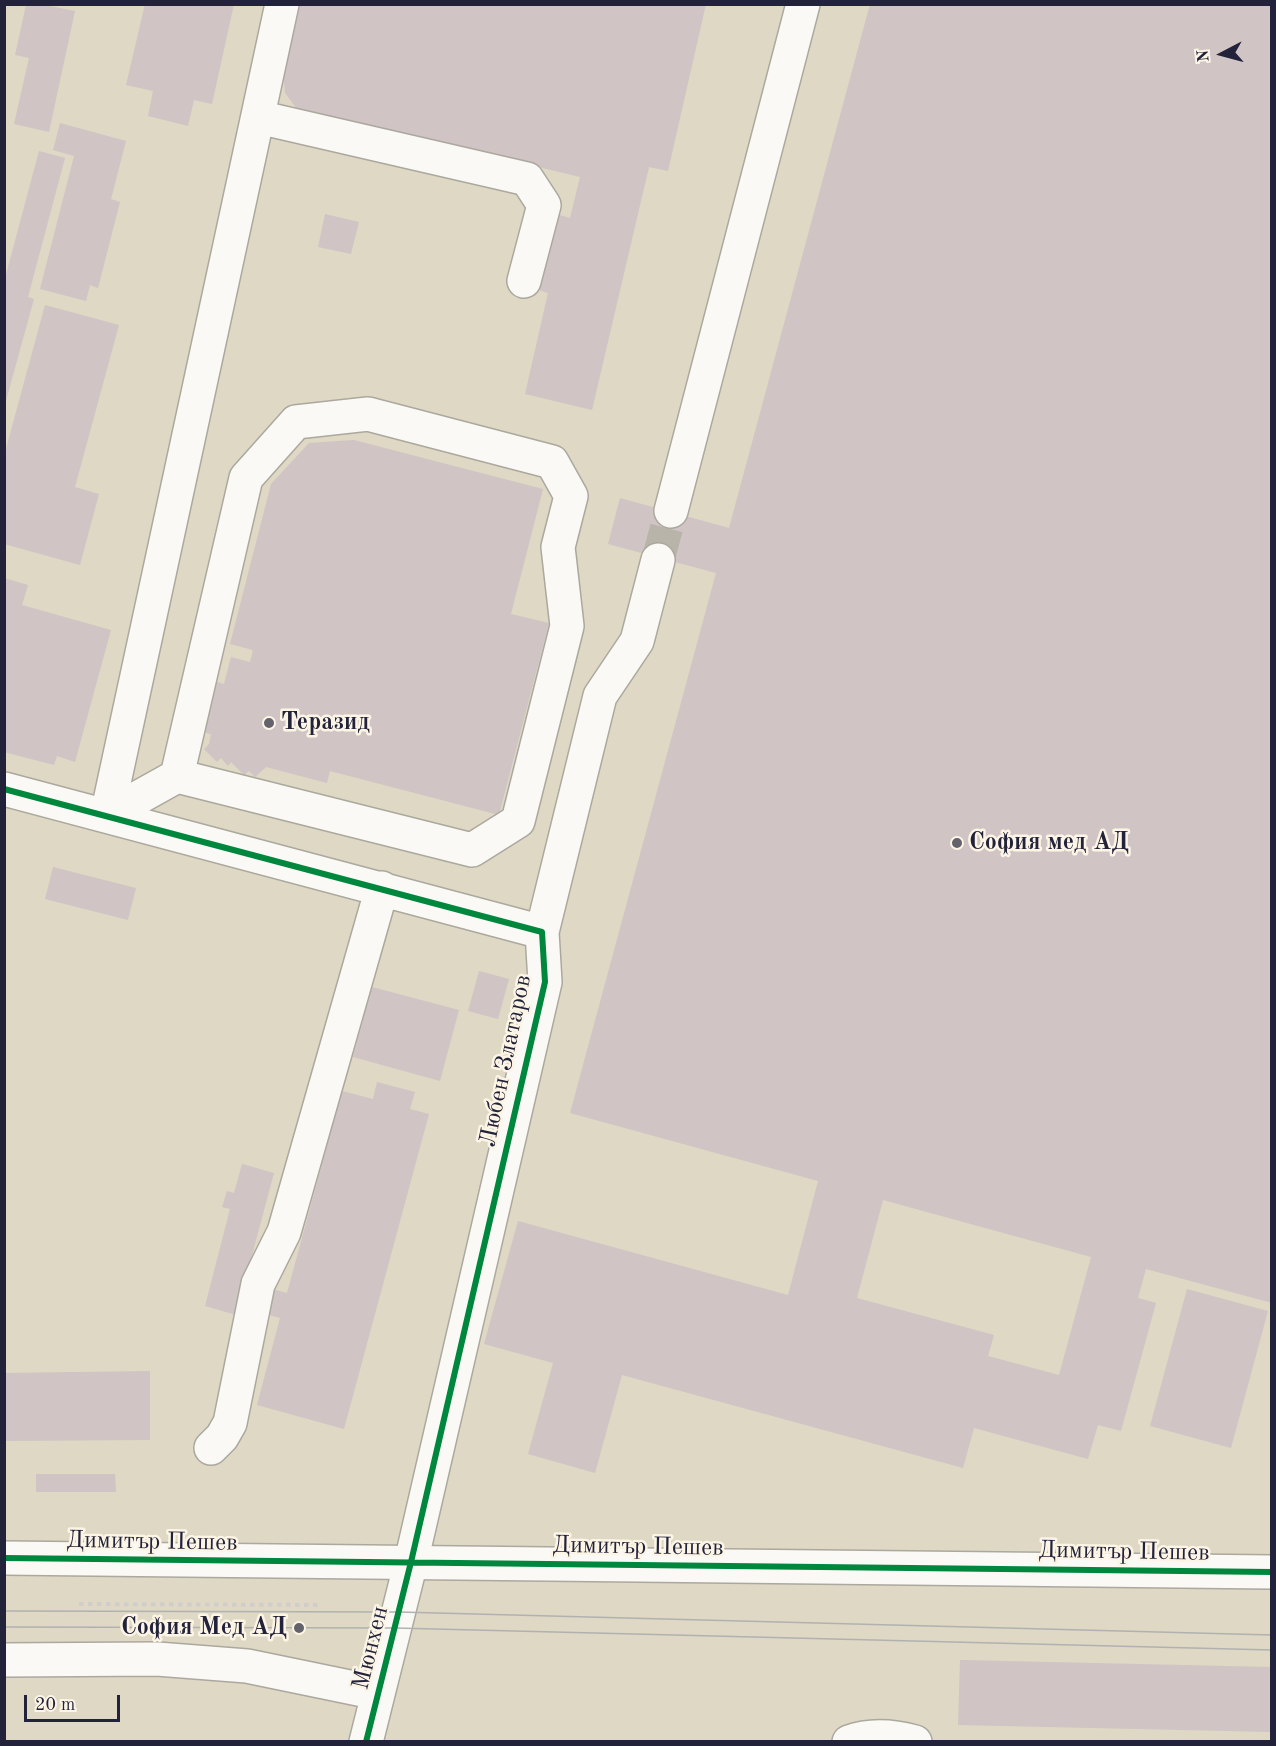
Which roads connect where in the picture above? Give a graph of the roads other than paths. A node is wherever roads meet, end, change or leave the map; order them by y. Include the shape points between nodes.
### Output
1 (282, 4) edge
2 (803, 4) edge
3 (258, 117) junction
4 (524, 281) dead end
5 (671, 511) tunnel mouth
6 (658, 560) tunnel mouth
7 (177, 776) junction
8 (4, 789) edge
9 (107, 815) junction
10 (382, 888) junction
11 (542, 932) junction
12 (211, 1448) dead end
13 (4, 1558) edge
14 (411, 1562) junction
15 (1272, 1572) edge
16 (4, 1660) edge
17 (378, 1693) junction
18 (366, 1742) edge
19 (849, 1742) edge
20 (915, 1742) edge

1 - 3 street
2 - 5 street
3 - 4 street via 527,178 544,205
3 - 9 street
6 - 11 street, Любен Златаров via 637,640 600,696
7 - 7 street via 472,850 518,821 567,626 558,547 571,496 552,462 368,414 296,422 246,478
7 - 9 street
8 - 9 street
9 - 10 street
10 - 11 street
10 - 12 street via 284,1232 258,1284 230,1423
11 - 14 street, Любен Златаров via 545,982
13 - 14 street, Димитър Пешев
14 - 15 street, Димитър Пешев
14 - 17 street, Мюнхен
16 - 17 street via 157,1659 247,1666
17 - 18 street, Мюнхен
19 - 20 street via 866,1736

